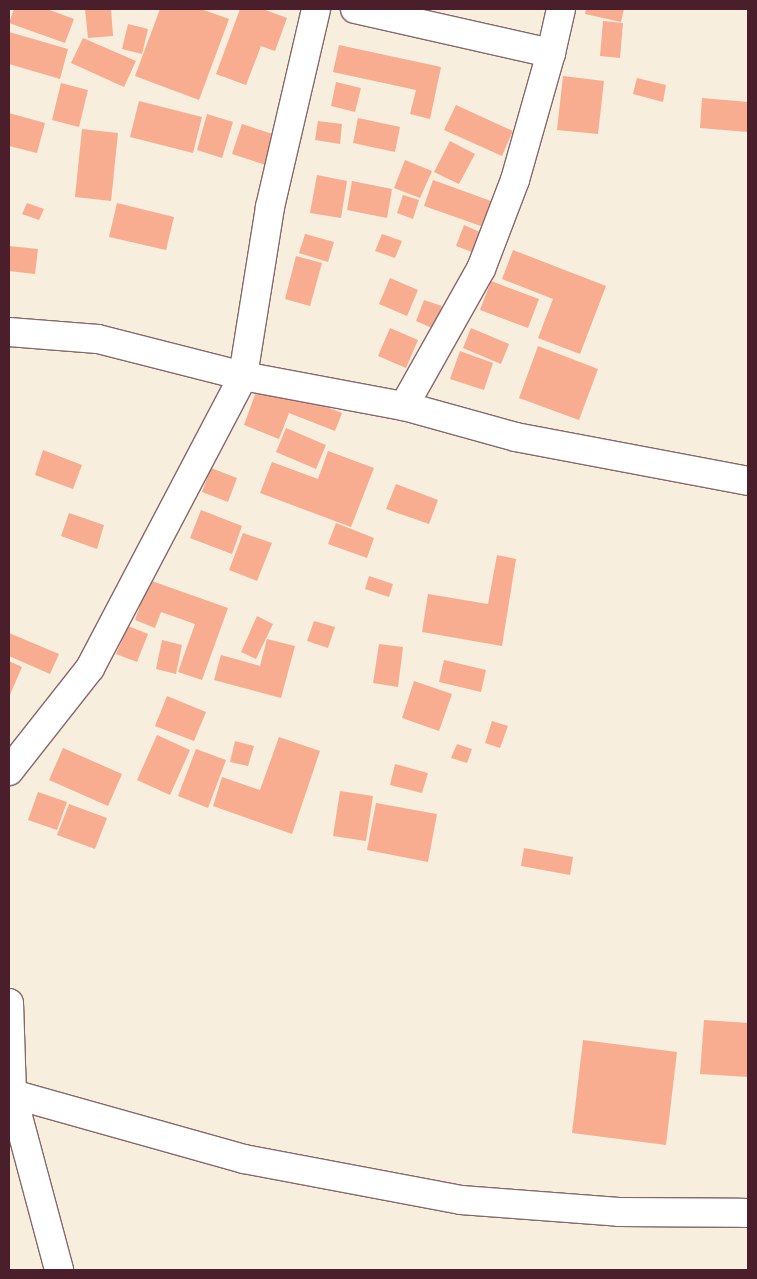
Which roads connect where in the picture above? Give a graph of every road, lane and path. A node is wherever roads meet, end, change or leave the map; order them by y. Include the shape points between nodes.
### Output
1 (316, 9) edge
2 (355, 9) edge
3 (560, 9) edge
4 (551, 53) junction
5 (9, 332) edge
6 (242, 376) junction
7 (404, 406) junction
8 (748, 481) edge
9 (9, 771) edge
10 (9, 1003) edge
11 (11, 1093) edge
12 (748, 1213) edge
13 (59, 1270) edge

1 - 6 street via 270,208
2 - 4 street
3 - 4 street
4 - 7 street via 515,180 481,269
5 - 6 street via 98,339
6 - 7 street
6 - 9 street via 90,668
7 - 8 street via 516,437
10 - 11 street
11 - 12 street via 244,1159 461,1200 619,1212
11 - 13 street

